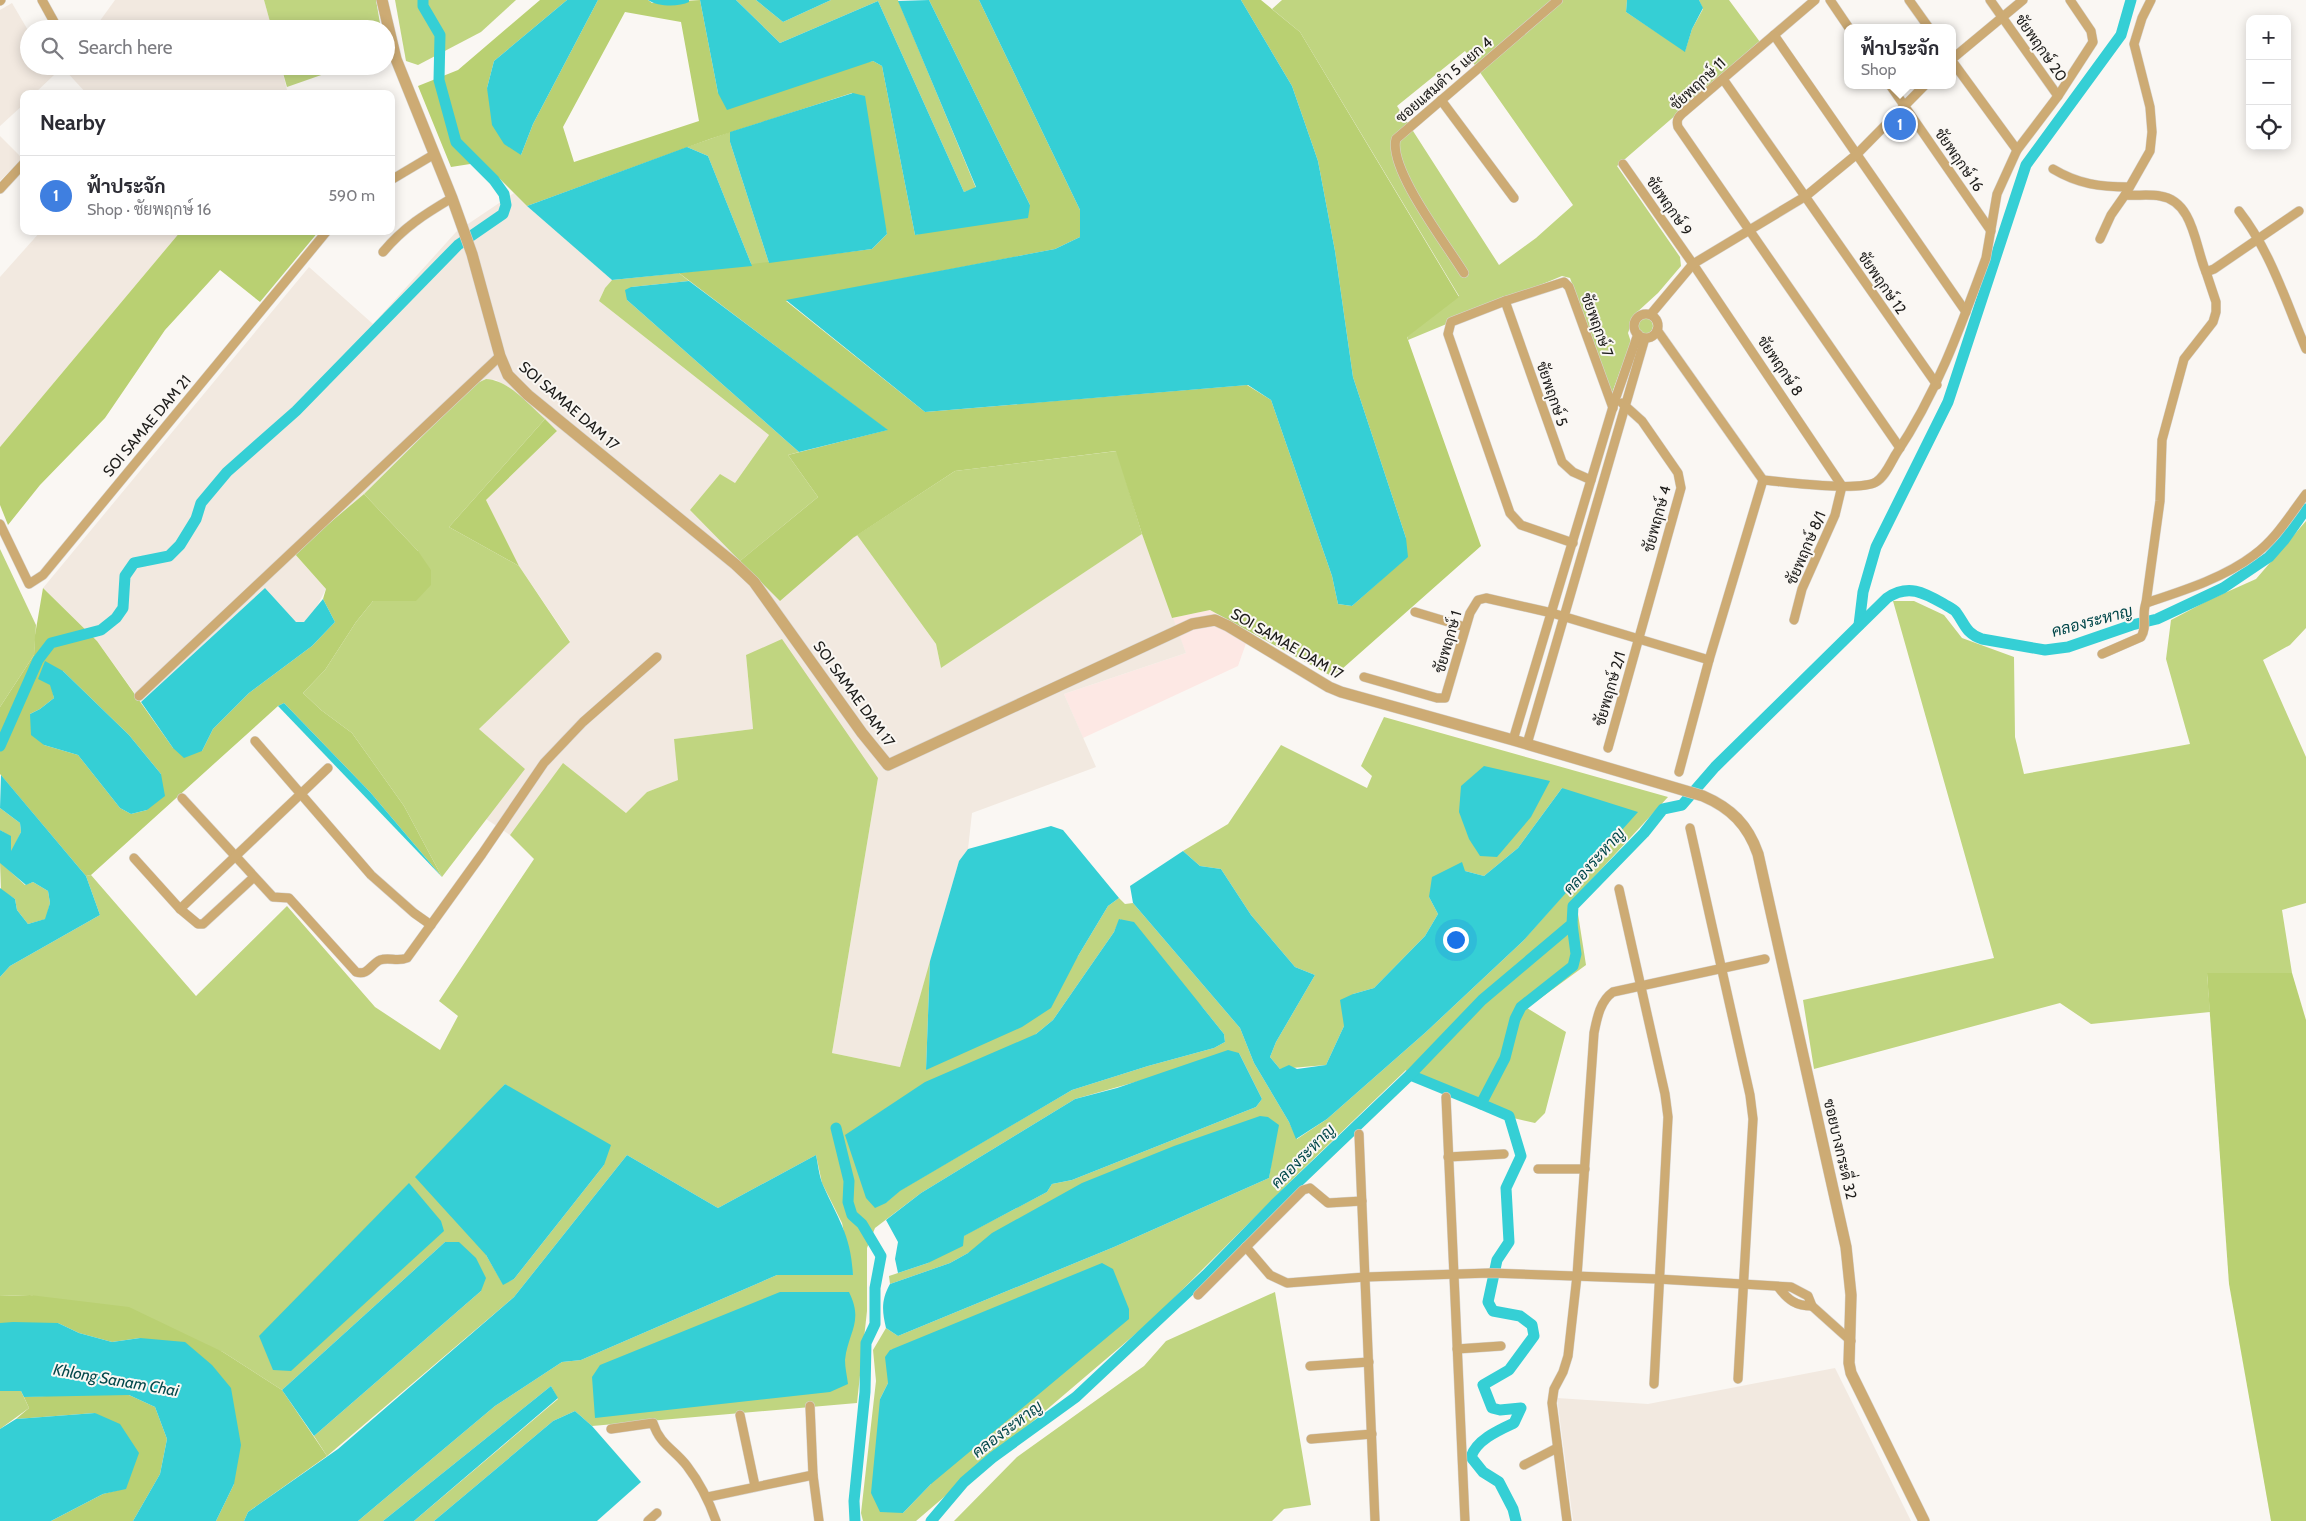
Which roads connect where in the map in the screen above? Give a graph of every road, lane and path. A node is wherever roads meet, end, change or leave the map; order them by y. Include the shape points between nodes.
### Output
1 (42, 0) edge
2 (382, 0) edge
3 (1558, 0) edge
4 (1815, 0) edge
5 (1830, 0) edge
6 (1909, 0) edge
7 (1990, 0) edge
8 (2023, 0) edge
9 (2070, 0) edge
10 (2150, 0) edge
11 (2002, 16) junction
12 (53, 20) edge
13 (387, 20) edge
14 (1847, 24) edge
15 (1926, 24) edge
16 (1774, 35) junction
17 (395, 55) edge
18 (1956, 56) edge
19 (1956, 66) edge
20 (1723, 78) junction
21 (1893, 89) edge
22 (1921, 89) edge
23 (2058, 96) junction
24 (1441, 100) junction
25 (1904, 105) junction
26 (2017, 150) junction
27 (1857, 154) junction
28 (433, 155) junction
29 (1623, 164) dead end
30 (20, 167) edge
31 (2053, 169) dead end
32 (395, 178) edge
33 (0, 189) edge
34 (2127, 191) junction
35 (1806, 196) junction
36 (452, 198) junction
37 (1514, 198) dead end
38 (2239, 211) dead end
39 (2298, 211) dead end
40 (1750, 230) junction
41 (1991, 231) junction
42 (324, 235) edge
43 (2258, 239) junction
44 (2100, 240) dead end
45 (383, 252) dead end
46 (1693, 264) junction
47 (2206, 272) junction
48 (1464, 273) dead end
49 (1506, 301) junction
50 (1966, 312) junction
51 (1650, 314) junction
52 (1657, 330) junction
53 (1642, 336) junction
54 (2306, 349) edge
55 (500, 356) junction
56 (1937, 385) junction
57 (1614, 404) junction
58 (1626, 404) junction
59 (1900, 448) junction
60 (1591, 480) junction
61 (1762, 480) junction
62 (1842, 486) junction
63 (2305, 499) edge
64 (1583, 509) junction
65 (1595, 513) junction
66 (0, 524) edge
67 (1573, 543) junction
68 (1563, 576) junction
69 (1575, 580) junction
70 (2144, 607) junction
71 (1416, 612) dead end
72 (1552, 613) junction
73 (1564, 617) junction
74 (1794, 620) dead end
75 (1465, 627) junction
76 (1638, 638) junction
77 (2102, 654) dead end
78 (657, 657) dead end
79 (1538, 660) junction
80 (1709, 660) junction
81 (1551, 664) junction
82 (1364, 677) dead end
83 (139, 696) dead end
84 (1513, 740) junction
85 (255, 741) dead end
86 (1527, 744) junction
87 (1608, 748) dead end
88 (328, 768) dead end
89 (1679, 772) dead end
90 (300, 795) junction
91 (1703, 796) joint
92 (182, 798) dead end
93 (1690, 828) dead end
94 (235, 856) junction
95 (134, 858) dead end
96 (254, 877) junction
97 (1619, 888) dead end
98 (180, 909) junction
99 (431, 925) junction
100 (1764, 959) dead end
101 (1720, 968) junction
102 (1640, 987) junction
103 (1446, 1097) dead end
104 (1359, 1134) dead end
105 (1504, 1154) dead end
106 (1448, 1157) junction
107 (1538, 1169) dead end
108 (1585, 1169) junction
109 (1362, 1201) junction
110 (1246, 1247) junction
111 (1453, 1273) junction
112 (1578, 1276) junction
113 (1365, 1277) junction
114 (1658, 1279) junction
115 (1745, 1285) junction
116 (1198, 1295) dead end
117 (1851, 1340) junction
118 (1501, 1346) dead end
119 (1457, 1349) junction
120 (1369, 1362) junction
121 (1310, 1366) dead end
122 (1738, 1379) dead end
123 (1654, 1384) dead end
124 (810, 1406) dead end
125 (740, 1415) dead end
126 (611, 1429) dead end
127 (1372, 1434) junction
128 (1311, 1440) dead end
129 (1557, 1448) junction
130 (1524, 1465) dead end
131 (813, 1475) junction
132 (755, 1486) junction
133 (708, 1497) junction
134 (657, 1513) dead end
135 (648, 1521) edge
136 (716, 1521) edge
137 (818, 1521) edge
138 (1376, 1521) edge
139 (1465, 1521) edge
140 (1567, 1521) edge
141 (1924, 1521) edge

1 - 12 street
2 - 13 street, SOI SAMAE DAM 17
3 - 24 street, ซอยแสมดำ 5 แยก 4
4 - 16 street, ชัยพฤกษ์ 11
5 - 14 street
6 - 15 street
7 - 11 street, ชัยพฤกษ์ 20
8 - 11 street
9 - 23 street via 2094,38
10 - 34 street via 2134,44 2150,107 2150,151
11 - 18 street
11 - 23 street, ชัยพฤกษ์ 20
16 - 20 street, ชัยพฤกษ์ 11
16 - 27 street
17 - 28 street, SOI SAMAE DAM 17
19 - 26 street
20 - 35 street, ชัยพฤกษ์ 12
20 - 40 street, ชัยพฤกษ์ 11 via 1678,117 1678,128
21 - 25 street, ชัยพฤกษ์ 16
22 - 25 street
23 - 26 street
24 - 37 street
24 - 48 street, ซอยแสมดำ 5 แยก 4 via 1396,139 1394,146 1403,176
25 - 27 street
25 - 41 street, ชัยพฤกษ์ 16
26 - 41 street via 1999,189
27 - 35 street
27 - 50 street
28 - 32 street
28 - 36 street, SOI SAMAE DAM 17
29 - 46 street, ชัยพฤกษ์ 9
30 - 33 street
31 - 34 street via 2090,186
34 - 44 street
34 - 47 street via 2160,196 2181,208 2190,222
35 - 40 street
35 - 56 street, ชัยพฤกษ์ 12
36 - 45 street via 406,228
36 - 55 street, SOI SAMAE DAM 17 via 472,254
38 - 43 street
39 - 43 street
40 - 46 street
40 - 59 street, ชัยพฤกษ์ 11
41 - 50 street via 1986,258
42 - 66 street, SOI SAMAE DAM 21 via 43,575 28,584
43 - 47 street
43 - 54 street via 2272,264
46 - 51 street
46 - 62 street, ชัยพฤกษ์ 8
47 - 70 street via 2216,312 2213,322 2184,359 2162,440 2160,500
49 - 57 street, ชัยพฤกษ์ 7 via 1560,282 1567,284
49 - 60 street, ชัยพฤกษ์ 5 via 1562,462 1573,472
49 - 67 street via 1451,322 1448,334 1510,513 1521,526
50 - 56 street
51 - 52 street via 1656,319
51 - 53 street via 1642,314 1636,319 1634,327
52 - 53 street via 1654,334
52 - 61 street
53 - 57 street
53 - 58 street
55 - 83 street
55 - 84 street, SOI SAMAE DAM 17 via 508,375 528,394 754,582 888,765 1205,620 1215,620 1228,626 1328,687
56 - 59 street
57 - 58 street, ชัยพฤกษ์ 4
57 - 60 street
58 - 65 street
58 - 76 street, ชัยพฤกษ์ 4 via 1678,472 1680,480
59 - 62 street via 1876,482
60 - 64 street
61 - 62 street
61 - 80 street
62 - 74 street, ชัยพฤกษ์ 8/1 via 1835,515 1802,589
63 - 70 street via 2256,554 2233,570
64 - 65 street
64 - 67 street
65 - 69 street
67 - 68 street
68 - 69 street
68 - 72 street
69 - 73 street
70 - 77 street via 2145,627 2141,637
71 - 75 street
72 - 73 street, ชัยพฤกษ์ 1
72 - 75 street, ชัยพฤกษ์ 1 via 1486,598 1474,605
72 - 79 street
73 - 76 street, ชัยพฤกษ์ 1
73 - 81 street
75 - 82 street, ชัยพฤกษ์ 1 via 1445,698
76 - 80 street, ชัยพฤกษ์ 1
76 - 87 street, ชัยพฤกษ์ 2/1
78 - 99 street via 583,722 544,763
79 - 81 street
79 - 84 street
80 - 89 street
81 - 86 street
84 - 86 street, SOI SAMAE DAM 17
85 - 90 street
86 - 91 street, SOI SAMAE DAM 17
88 - 90 street
90 - 94 street
90 - 99 street via 371,875
91 - 117 street, ซอยบางกระดี่ 32 via 1736,816 1747,830 1758,854 1846,1247
92 - 94 street
93 - 101 street
94 - 96 street
94 - 98 street
95 - 98 street
96 - 98 street via 203,924 194,922
96 - 99 street via 274,897 289,898 356,972 367,971 384,959 401,961 407,958
97 - 102 street
100 - 101 street
101 - 102 street
101 - 115 street via 1753,1119
102 - 108 street via 1608,995 1598,1016 1594,1033
102 - 114 street via 1668,1117
103 - 106 street
104 - 109 street
105 - 106 street
106 - 111 street
107 - 108 street
108 - 112 street
109 - 110 street via 1328,1202 1316,1190 1303,1190
109 - 113 street
110 - 113 street via 1270,1275 1287,1283
110 - 116 street
111 - 112 street
111 - 113 street
111 - 119 street
112 - 114 street
112 - 129 street via 1568,1356 1554,1389 1552,1403
113 - 120 street
114 - 115 street
114 - 123 street
115 - 117 street via 1791,1287 1808,1296 1812,1306
115 - 122 street
117 - 141 street, ซอยบางกระดี่ 32 via 1850,1373
118 - 119 street
119 - 139 street
120 - 121 street
120 - 127 street
124 - 131 street
125 - 132 street
126 - 133 street via 653,1424 660,1440 686,1464
127 - 128 street
127 - 138 street
129 - 130 street
129 - 140 street
131 - 132 street
131 - 137 street
132 - 133 street
133 - 136 street
134 - 135 street

